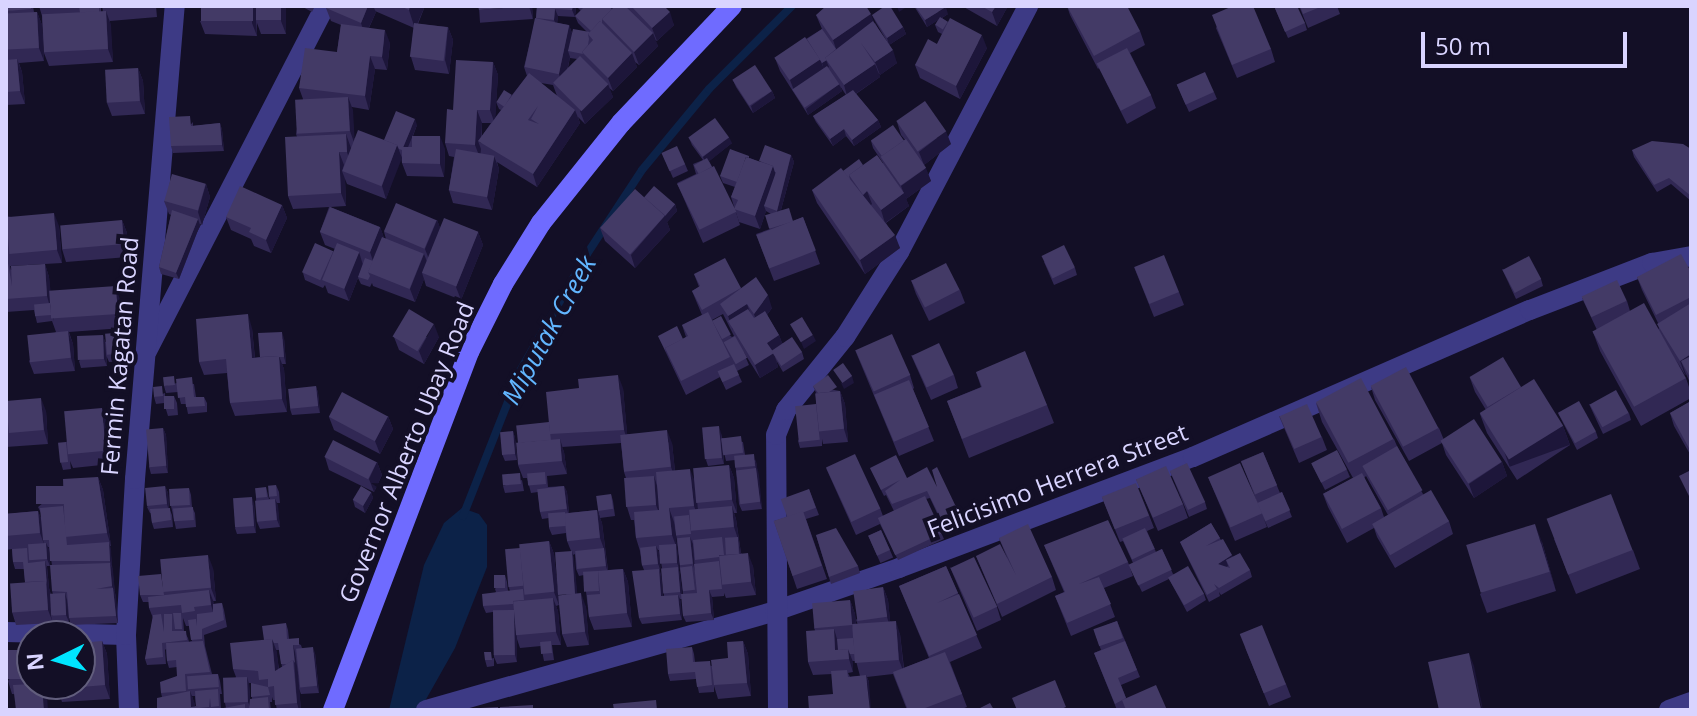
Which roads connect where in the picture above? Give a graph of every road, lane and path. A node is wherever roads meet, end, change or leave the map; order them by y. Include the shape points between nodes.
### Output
1 (175, 6) edge
2 (325, 6) edge
3 (732, 6) edge
4 (1028, 6) edge
5 (1691, 256) edge
6 (143, 359) junction
7 (775, 611) junction
8 (6, 632) edge
9 (126, 635) junction
10 (1691, 702) edge
11 (436, 707) edge
12 (129, 710) edge
13 (333, 710) edge
14 (778, 710) edge
15 (1669, 710) edge

1 - 6 street, Fermin Kagatan Road
2 - 6 street
3 - 13 main road, Governor Alberto Ubay Road via 621,123 541,223 503,284 469,352
4 - 7 street via 899,252 845,337 786,410 776,435 773,467
5 - 7 street, Felicisimo Herrera Street via 1652,263 1193,457
6 - 9 street, Fermin Kagatan Road
7 - 11 street, Felicisimo Herrera Street
7 - 14 street
8 - 9 street
9 - 12 street, Fermin Kagatan Road
10 - 15 street

